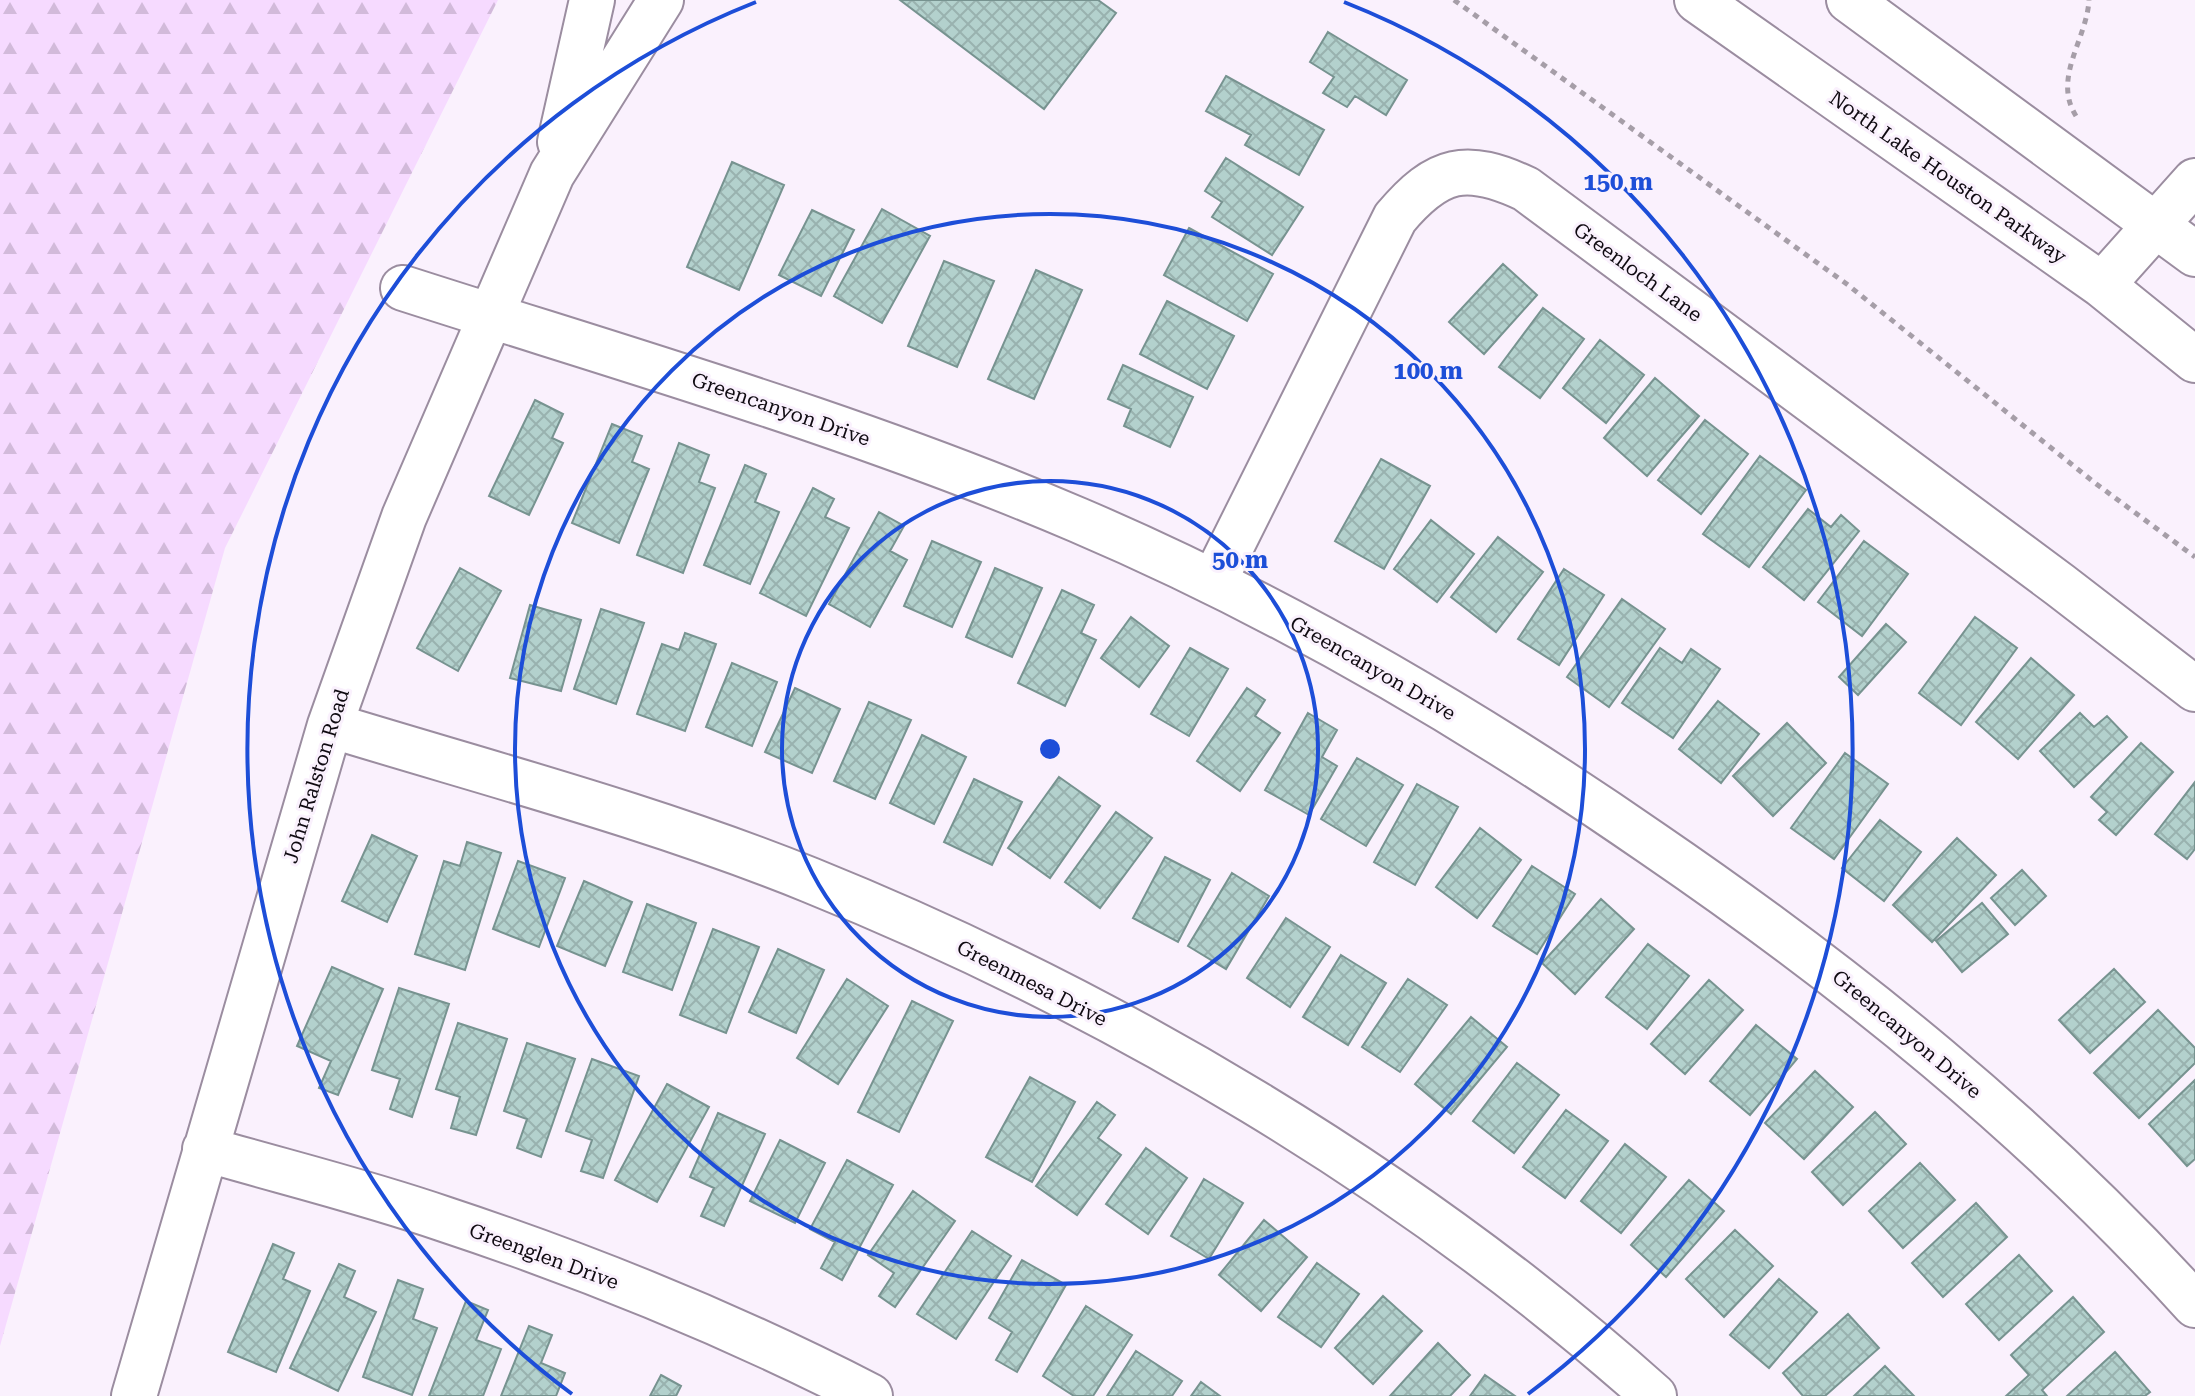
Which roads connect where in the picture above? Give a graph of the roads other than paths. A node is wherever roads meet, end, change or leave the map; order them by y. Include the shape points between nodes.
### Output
1 (592, 0) edge
2 (661, 0) edge
3 (1697, 0) edge
4 (1849, 0) edge
5 (552, 174) junction
6 (2195, 181) edge
7 (2157, 225) junction
8 (2195, 254) edge
9 (2102, 285) junction
10 (403, 288) dead end
11 (489, 316) junction
12 (2195, 360) edge
13 (1214, 581) junction
14 (2195, 689) edge
15 (330, 725) junction
16 (205, 1149) junction
17 (2195, 1305) edge
18 (134, 1396) edge
19 (870, 1396) edge
20 (1654, 1396) edge

1 - 5 street, John Ralston Road
2 - 5 street, John Ralston Road
3 - 9 street, North Lake Houston Parkway
4 - 7 street
5 - 11 street, John Ralston Road
6 - 7 street
7 - 8 street
7 - 9 street
9 - 12 street, North Lake Houston Parkway
10 - 11 street, Greencanyon Drive
11 - 13 street, Greencanyon Drive via 729,390 931,461
11 - 15 street, John Ralston Road via 404,517
13 - 14 street, Greenloch Lane via 1395,218 1416,194 1467,171 1495,175 1526,189
13 - 17 street, Greencanyon Drive via 1435,702 1552,774 1759,916 2001,1111
15 - 16 street, John Ralston Road
15 - 20 street, Greenmesa Drive via 669,829 808,880 1081,1006 1340,1158 1537,1299
16 - 18 street, John Ralston Road
16 - 19 street, Greenglen Drive via 443,1218 647,1294

